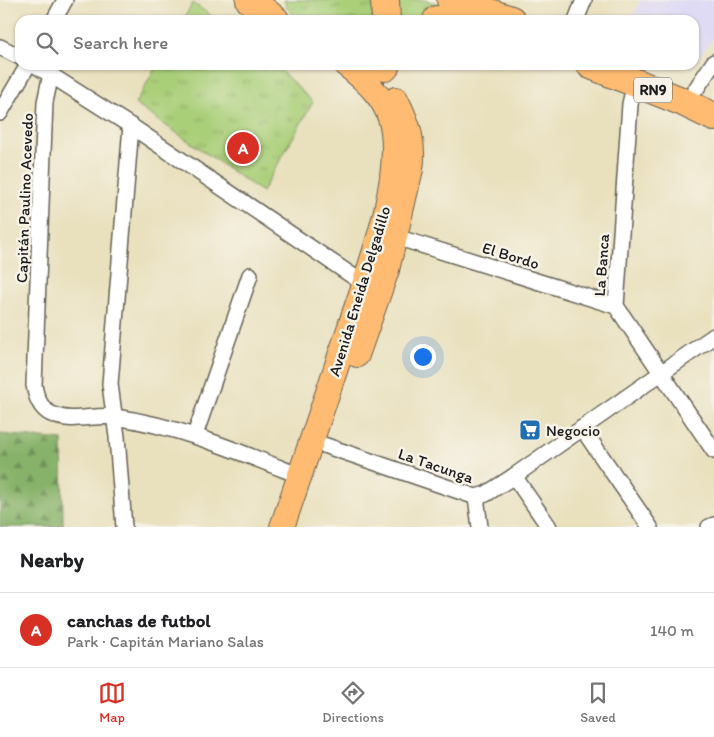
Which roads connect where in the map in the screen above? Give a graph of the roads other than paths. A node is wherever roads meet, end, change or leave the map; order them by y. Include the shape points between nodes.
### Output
1 (65, 0) edge
2 (250, 0) edge
3 (272, 0) edge
4 (385, 0) edge
5 (451, 0) edge
6 (584, 0) edge
7 (57, 15) edge
8 (269, 15) edge
9 (276, 15) edge
10 (386, 15) edge
11 (496, 15) edge
12 (578, 15) edge
13 (0, 46) edge
14 (15, 54) edge
15 (714, 62) edge
16 (25, 70) edge
17 (44, 70) edge
18 (352, 70) edge
19 (385, 70) edge
20 (616, 70) edge
21 (51, 74) junction
22 (636, 74) edge
23 (705, 94) edge
24 (0, 113) edge
25 (714, 117) edge
26 (131, 126) junction
27 (396, 237) junction
28 (250, 275) dead end
29 (372, 286) junction
30 (616, 306) junction
31 (714, 336) edge
32 (662, 372) junction
33 (114, 416) junction
34 (582, 428) junction
35 (195, 435) junction
36 (319, 444) junction
37 (714, 451) edge
38 (300, 476) junction
39 (514, 476) junction
40 (476, 497) junction
41 (714, 525) edge
42 (124, 527) edge
43 (282, 527) edge
44 (298, 527) edge
45 (480, 527) edge
46 (549, 527) edge
47 (650, 527) edge
48 (709, 527) edge

1 - 7 street
2 - 8 highway
3 - 9 highway
4 - 10 highway
5 - 11 highway
6 - 12 street
13 - 14 street
15 - 23 street
16 - 24 street
17 - 21 street
18 - 29 main road, Avenida Eneida Delgadillo via 384,102 393,130 392,171
19 - 27 main road, Avenida Eneida Delgadillo via 412,143 411,169
20 - 22 highway, RN9
21 - 26 street
21 - 33 street, Capitán Paulino Acevedo via 45,102 34,385 40,404 54,415 64,418
22 - 23 highway, RN9
22 - 25 highway, RN9
22 - 30 street, La Banca via 630,104
26 - 29 street
26 - 33 street via 110,384
27 - 29 main road, Avenida Eneida Delgadillo
27 - 30 street, El Bordo
28 - 35 street
29 - 36 main road, Avenida Eneida Delgadillo
30 - 32 street, La Banca
31 - 32 street, La Tacunga
32 - 34 street, La Tacunga
32 - 37 street, La Banca
33 - 35 street
33 - 42 street
34 - 39 street, La Tacunga
34 - 47 street
35 - 38 street
36 - 38 main road, Avenida Eneida Delgadillo
36 - 40 street, La Tacunga
36 - 44 main road, Avenida Eneida Delgadillo
38 - 43 main road, Avenida Eneida Delgadillo
39 - 40 street, La Tacunga
39 - 46 street
40 - 45 street
41 - 48 street

